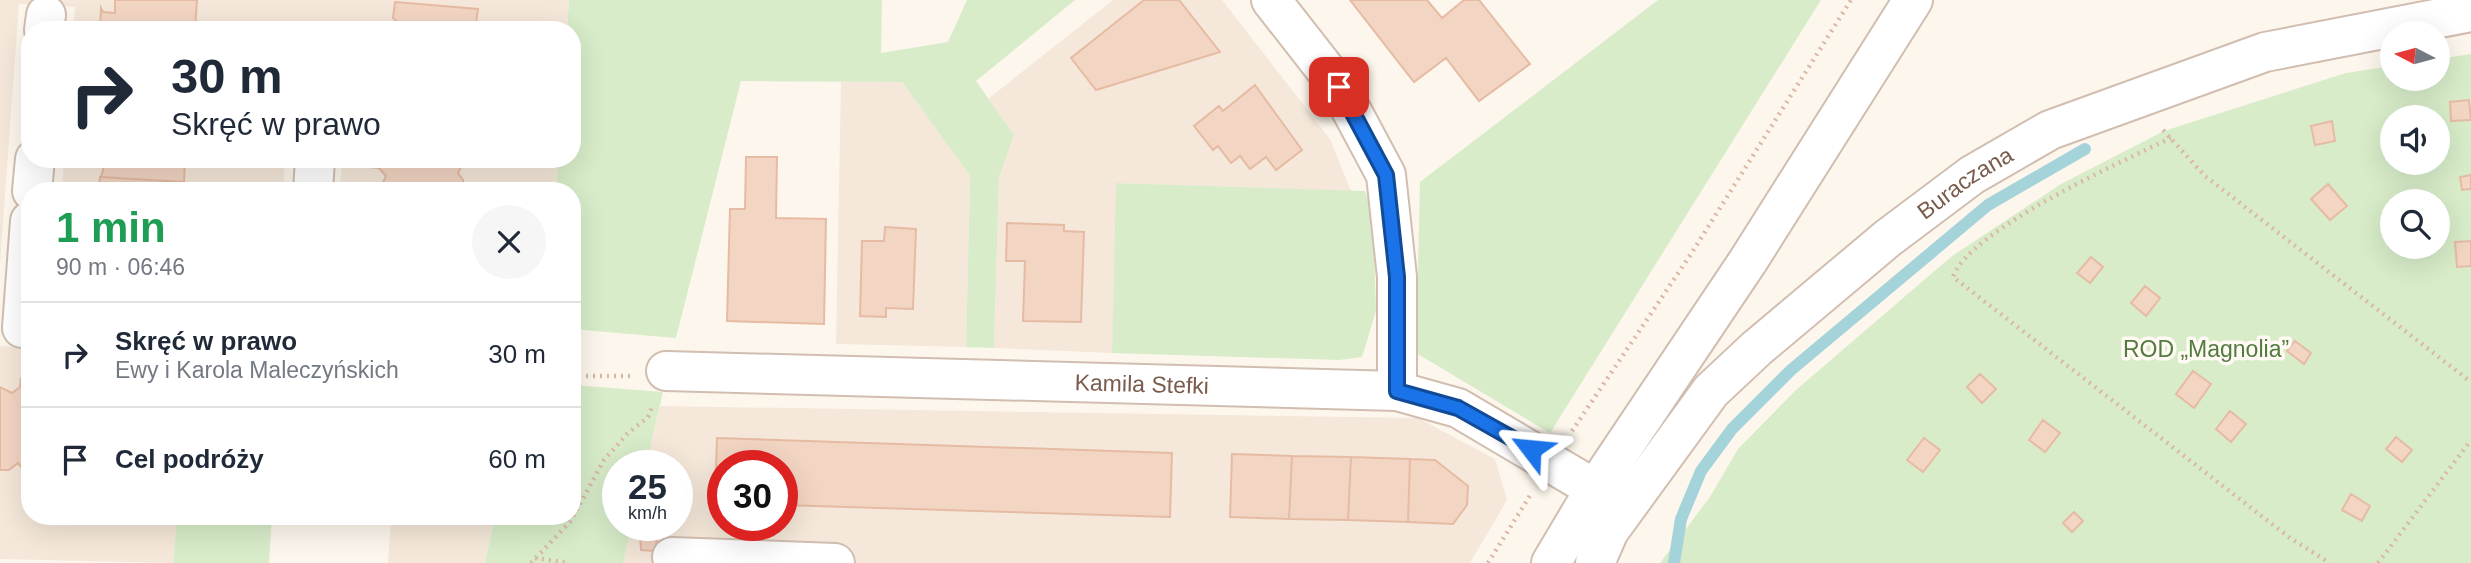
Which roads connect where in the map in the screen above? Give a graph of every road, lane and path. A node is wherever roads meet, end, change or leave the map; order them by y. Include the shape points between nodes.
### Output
1 (1271, 0) edge
2 (1851, 0) edge
3 (1913, 0) edge
4 (2471, 12) edge
5 (2164, 131) dead end
6 (2171, 138) junction
7 (21, 295) edge
8 (17, 327) edge
9 (666, 371) junction
10 (581, 376) edge
11 (2471, 382) edge
12 (1397, 391) junction
13 (2471, 440) edge
14 (1552, 462) junction
15 (1595, 489) junction
16 (581, 502) edge
17 (567, 525) edge
18 (672, 557) dead end
19 (533, 561) edge
20 (568, 563) edge
21 (835, 563) edge
22 (1488, 563) edge
23 (1551, 563) edge
24 (1595, 563) edge
25 (2330, 563) edge
26 (2378, 563) edge

1 - 12 street via 1339,87 1386,175 1397,277
2 - 14 path via 1691,254
3 - 15 street via 1748,261
4 - 24 street, Buraczana via 2265,52 2050,130 1972,175 1888,238 1711,391 1609,531
5 - 6 path
6 - 11 path via 2205,176
6 - 25 path via 2067,188 1987,239 1958,263 1953,277 2290,538
7 - 8 street
9 - 10 path via 616,378
9 - 12 street, Kamila Stefki
9 - 16 path via 648,417 604,460
12 - 14 street, Kamila Stefki via 1458,408
13 - 26 path
14 - 15 street, Kamila Stefki
14 - 22 path
15 - 23 street
17 - 19 path
18 - 21 street
19 - 20 path

